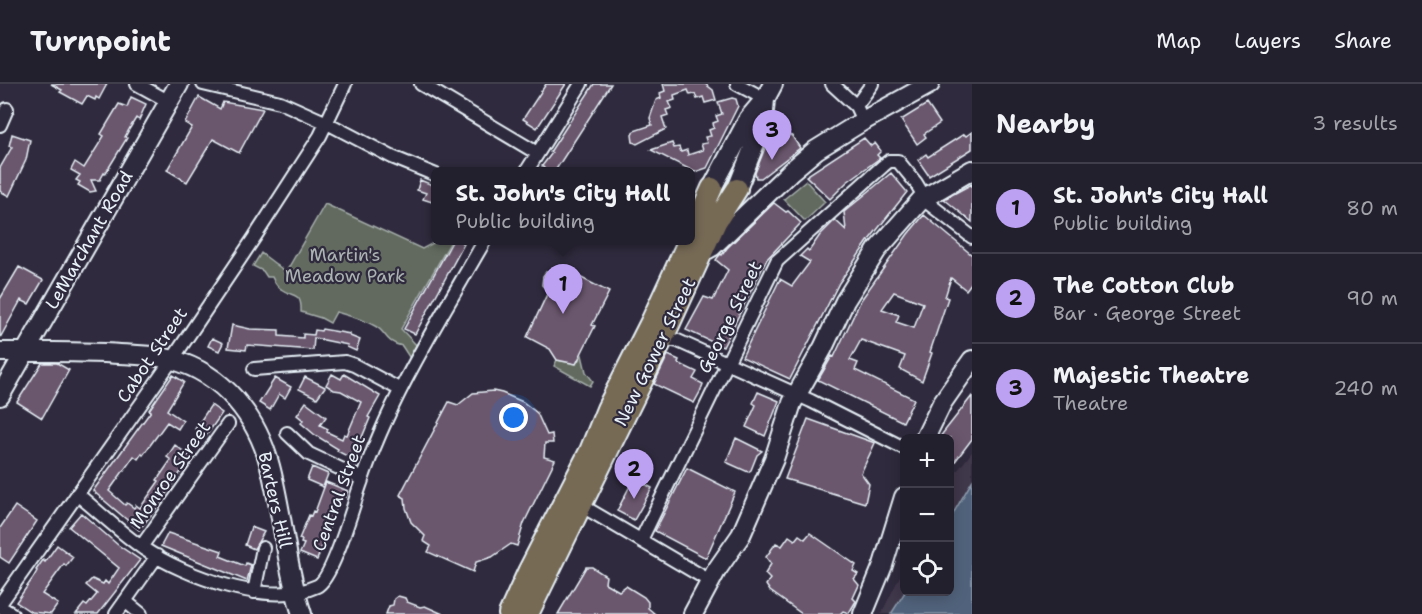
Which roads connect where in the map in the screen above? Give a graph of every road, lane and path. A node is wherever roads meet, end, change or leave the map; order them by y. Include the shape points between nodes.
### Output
1 (137, 84) edge
2 (179, 84) edge
3 (203, 84) edge
4 (345, 84) edge
5 (421, 84) edge
6 (581, 84) edge
7 (736, 84) edge
8 (832, 84) edge
9 (872, 84) edge
10 (930, 84) edge
11 (769, 92) edge
12 (168, 101) junction
13 (6, 109) dead end
14 (860, 113) junction
15 (327, 123) junction
16 (0, 125) edge
17 (537, 153) junction
18 (528, 167) edge
19 (972, 170) edge
20 (790, 171) junction
21 (431, 173) edge
22 (712, 188) joint
23 (737, 189) joint
24 (924, 198) junction
25 (725, 207) junction
26 (695, 236) edge
27 (695, 237) edge
28 (972, 237) edge
29 (695, 238) edge
30 (695, 239) edge
31 (482, 245) edge
32 (692, 245) edge
33 (654, 336) junction
34 (25, 351) junction
35 (0, 352) edge
36 (172, 360) junction
37 (972, 360) edge
38 (727, 364) junction
39 (254, 369) dead end
40 (399, 389) junction
41 (797, 394) junction
42 (0, 396) edge
43 (228, 423) dead end
44 (287, 433) dead end
45 (927, 434) edge
46 (900, 446) edge
47 (362, 479) junction
48 (77, 494) junction
49 (575, 497) junction
50 (900, 509) edge
51 (642, 540) junction
52 (141, 547) junction
53 (263, 548) dead end
54 (157, 556) junction
55 (710, 581) junction
56 (254, 592) junction
57 (295, 592) junction
58 (125, 602) junction
59 (0, 606) edge
60 (12, 614) edge
61 (116, 614) edge
62 (141, 614) edge
63 (302, 614) edge
64 (509, 614) edge
65 (528, 614) edge
66 (693, 614) edge
67 (863, 614) edge

1 - 12 street
2 - 12 main road, LeMarchant Road
3 - 15 street via 280,102
4 - 15 street, Cabot Street
5 - 17 street
6 - 17 street
7 - 11 street
8 - 14 street
9 - 14 street
10 - 14 main road
11 - 22 main road via 749,118
11 - 23 main road via 763,123
12 - 34 main road, LeMarchant Road
13 - 16 street
14 - 20 main road
15 - 21 street
15 - 36 street, Cabot Street
17 - 18 street
19 - 24 main road
20 - 25 main road
20 - 30 main road via 712,247
22 - 26 main road, New Gower Street
23 - 25 main road, New Gower Street
24 - 28 street
24 - 38 street, George Street via 898,161 883,166 777,261
24 - 41 main road via 877,250 845,301
25 - 27 main road via 707,217
25 - 29 main road, New Gower Street
31 - 40 street, Central Street
32 - 33 main road, New Gower Street
33 - 38 street via 678,341
33 - 49 main road, New Gower Street
34 - 35 main road, Barters Hill
34 - 36 main road, Barters Hill
34 - 42 main road, LeMarchant Road
36 - 48 street, Cabot Street
36 - 57 main road, Barters Hill via 201,371 221,385 244,408 257,430 270,465
37 - 45 main road via 947,394
38 - 41 street
38 - 51 street, George Street
39 - 40 street via 345,362
40 - 47 street, Central Street
41 - 46 street
41 - 55 main road via 752,512
43 - 52 street, Monroe Street
44 - 47 street via 309,454
47 - 57 street, Central Street via 328,574 317,586
48 - 52 street
48 - 59 street, Cabot Street
49 - 51 street
49 - 64 main road, New Gower Street via 528,572
49 - 65 main road, New Gower Street
50 - 67 main road
51 - 55 street
52 - 54 street
53 - 56 street
54 - 56 street via 220,584
54 - 58 street, Monroe Street
55 - 66 main road
56 - 57 street
57 - 63 main road, Barters Hill
58 - 61 street, Monroe Street
58 - 62 street
59 - 60 street

